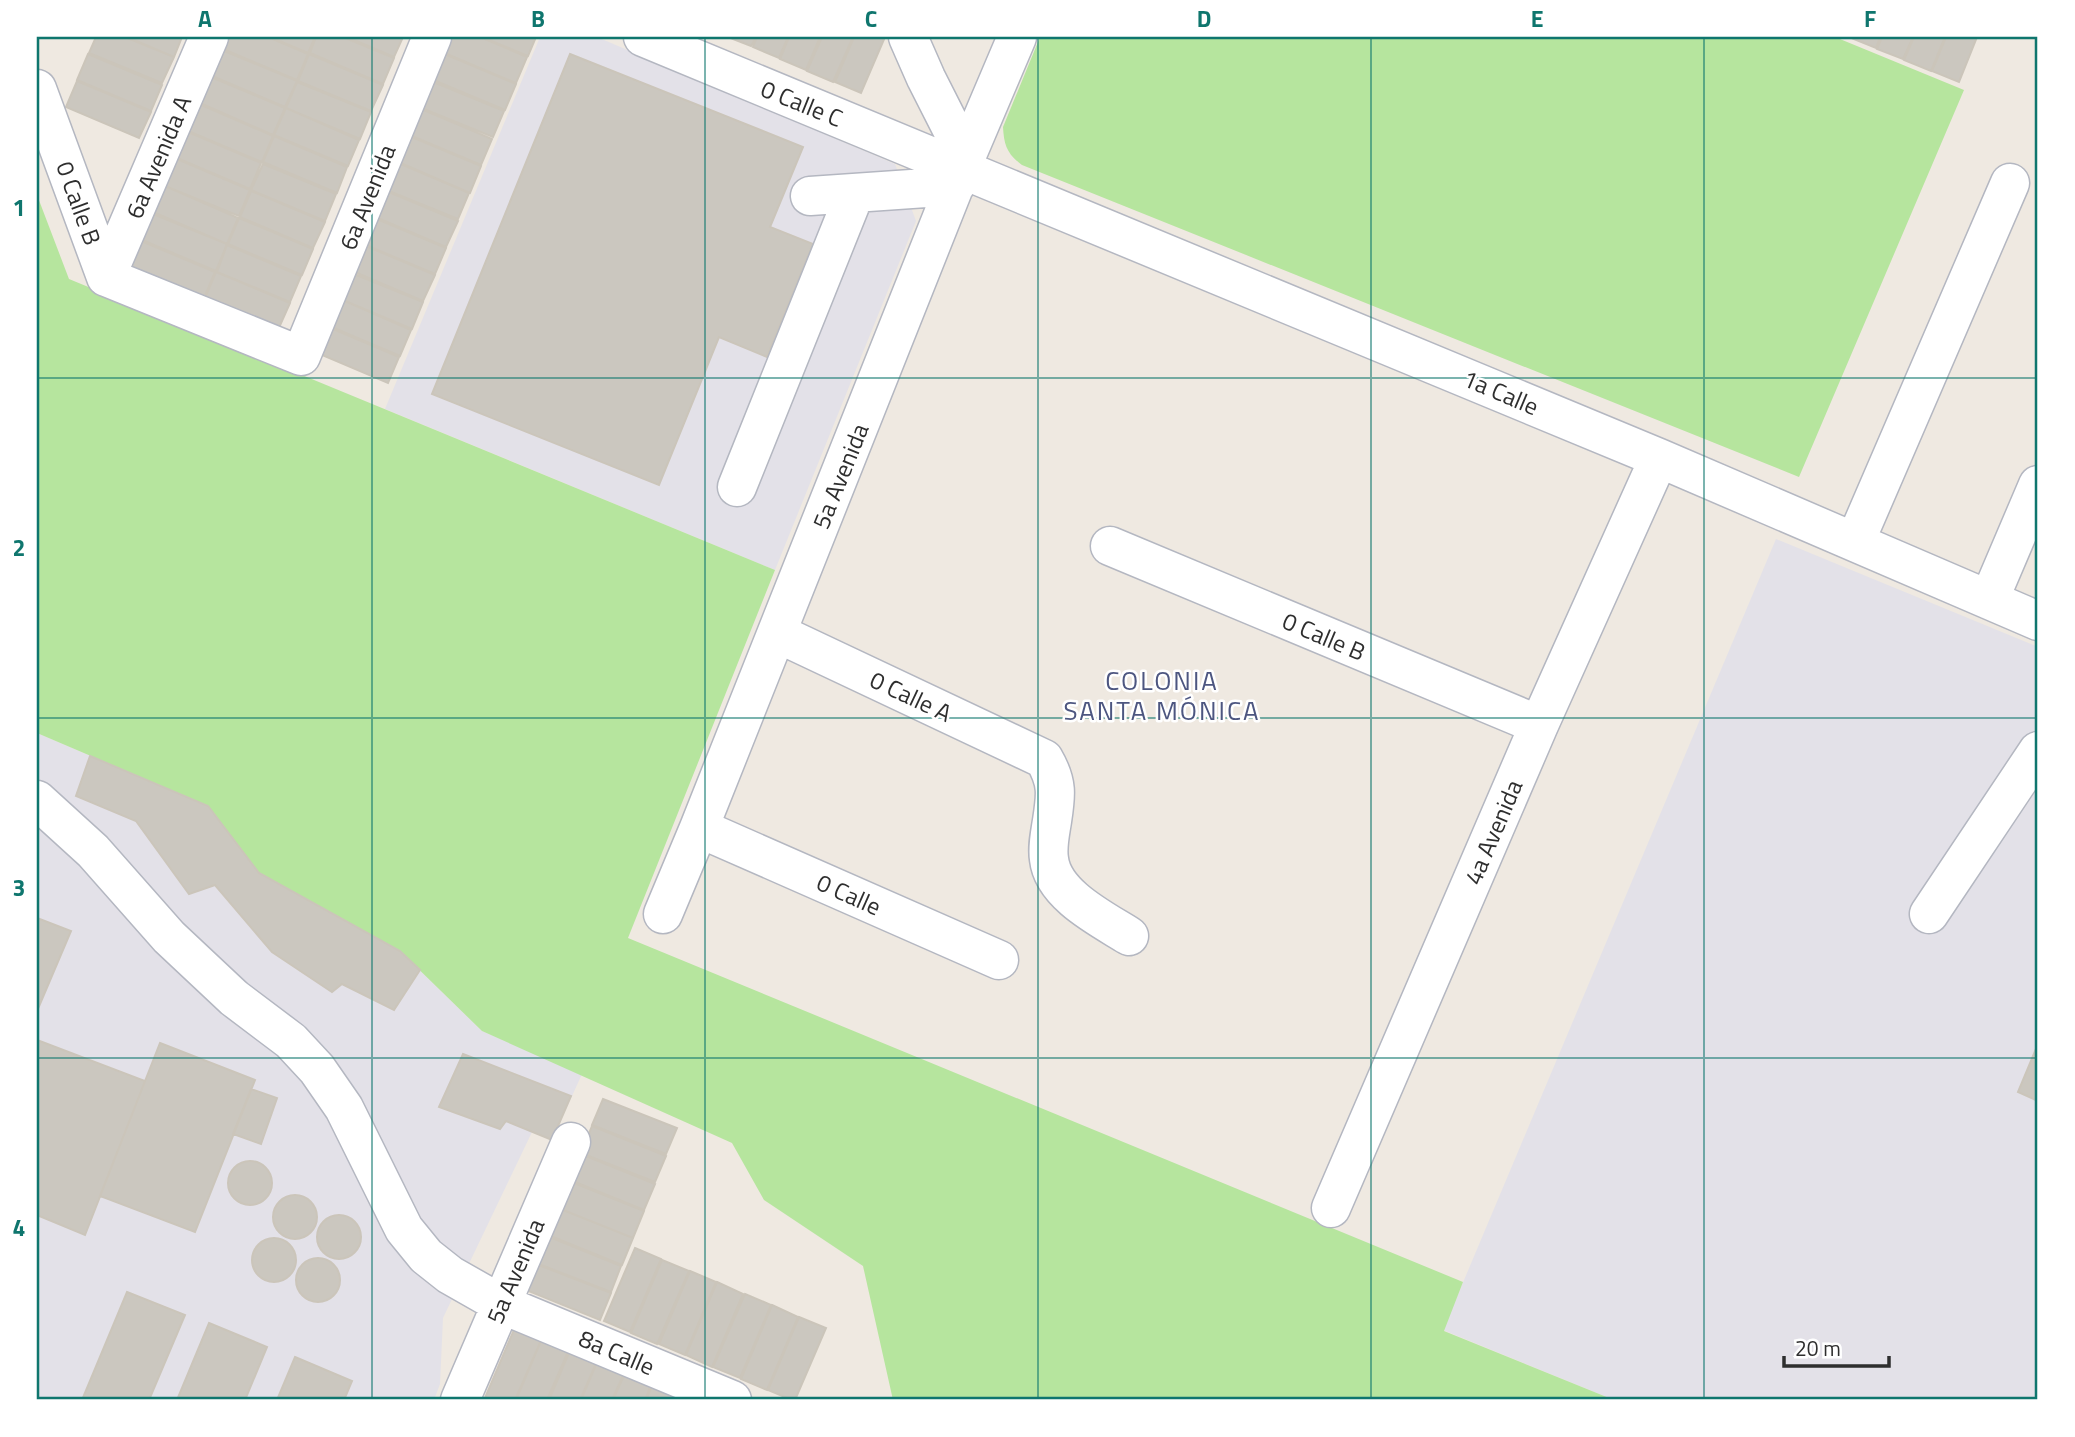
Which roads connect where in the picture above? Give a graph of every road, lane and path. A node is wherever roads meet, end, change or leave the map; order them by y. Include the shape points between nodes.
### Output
1 (209, 37) edge
2 (432, 37) edge
3 (643, 37) edge
4 (908, 37) edge
5 (1017, 37) edge
6 (37, 89) edge
7 (961, 171) junction
8 (2010, 183) dead end
9 (856, 193) junction
10 (810, 196) dead end
11 (106, 277) junction
12 (1660, 458) junction
13 (2038, 485) edge
14 (737, 487) dead end
15 (1855, 542) junction
16 (1110, 546) dead end
17 (1989, 600) junction
18 (2038, 621) edge
19 (777, 633) junction
20 (1539, 725) junction
21 (2038, 751) edge
22 (37, 800) edge
23 (699, 828) junction
24 (663, 914) dead end
25 (1929, 914) dead end
26 (1129, 936) dead end
27 (999, 960) dead end
28 (571, 1142) dead end
29 (1331, 1208) dead end
30 (501, 1304) junction
31 (460, 1400) edge
32 (732, 1400) edge

1 - 11 street, 6a Avenida A
2 - 11 street, 6a Avenida via 301,356
3 - 7 street, 0 Calle C
4 - 7 street
5 - 7 street, 5a Avenida
6 - 11 street, 0 Calle B
7 - 9 street
7 - 12 street, 1a Calle
7 - 19 street, 5a Avenida
8 - 15 street
9 - 10 street
9 - 14 street
12 - 15 street, 1a Calle
12 - 20 street, 4a Avenida
13 - 17 street
15 - 17 street, 1a Calle
16 - 20 street, 0 Calle B
17 - 18 street, 1a Calle
19 - 23 street, 5a Avenida
19 - 26 street, 0 Calle A via 1044,759 1054,776 1048,848 1058,881 1074,900
20 - 29 street, 4a Avenida
21 - 25 street
22 - 30 street, 8a Calle via 93,851 169,937 234,998 291,1041 317,1069 344,1108 404,1229 450,1275
23 - 24 street, 5a Avenida
23 - 27 street, 0 Calle
28 - 30 street, 5a Avenida
30 - 31 street, 5a Avenida
30 - 32 street, 8a Calle

